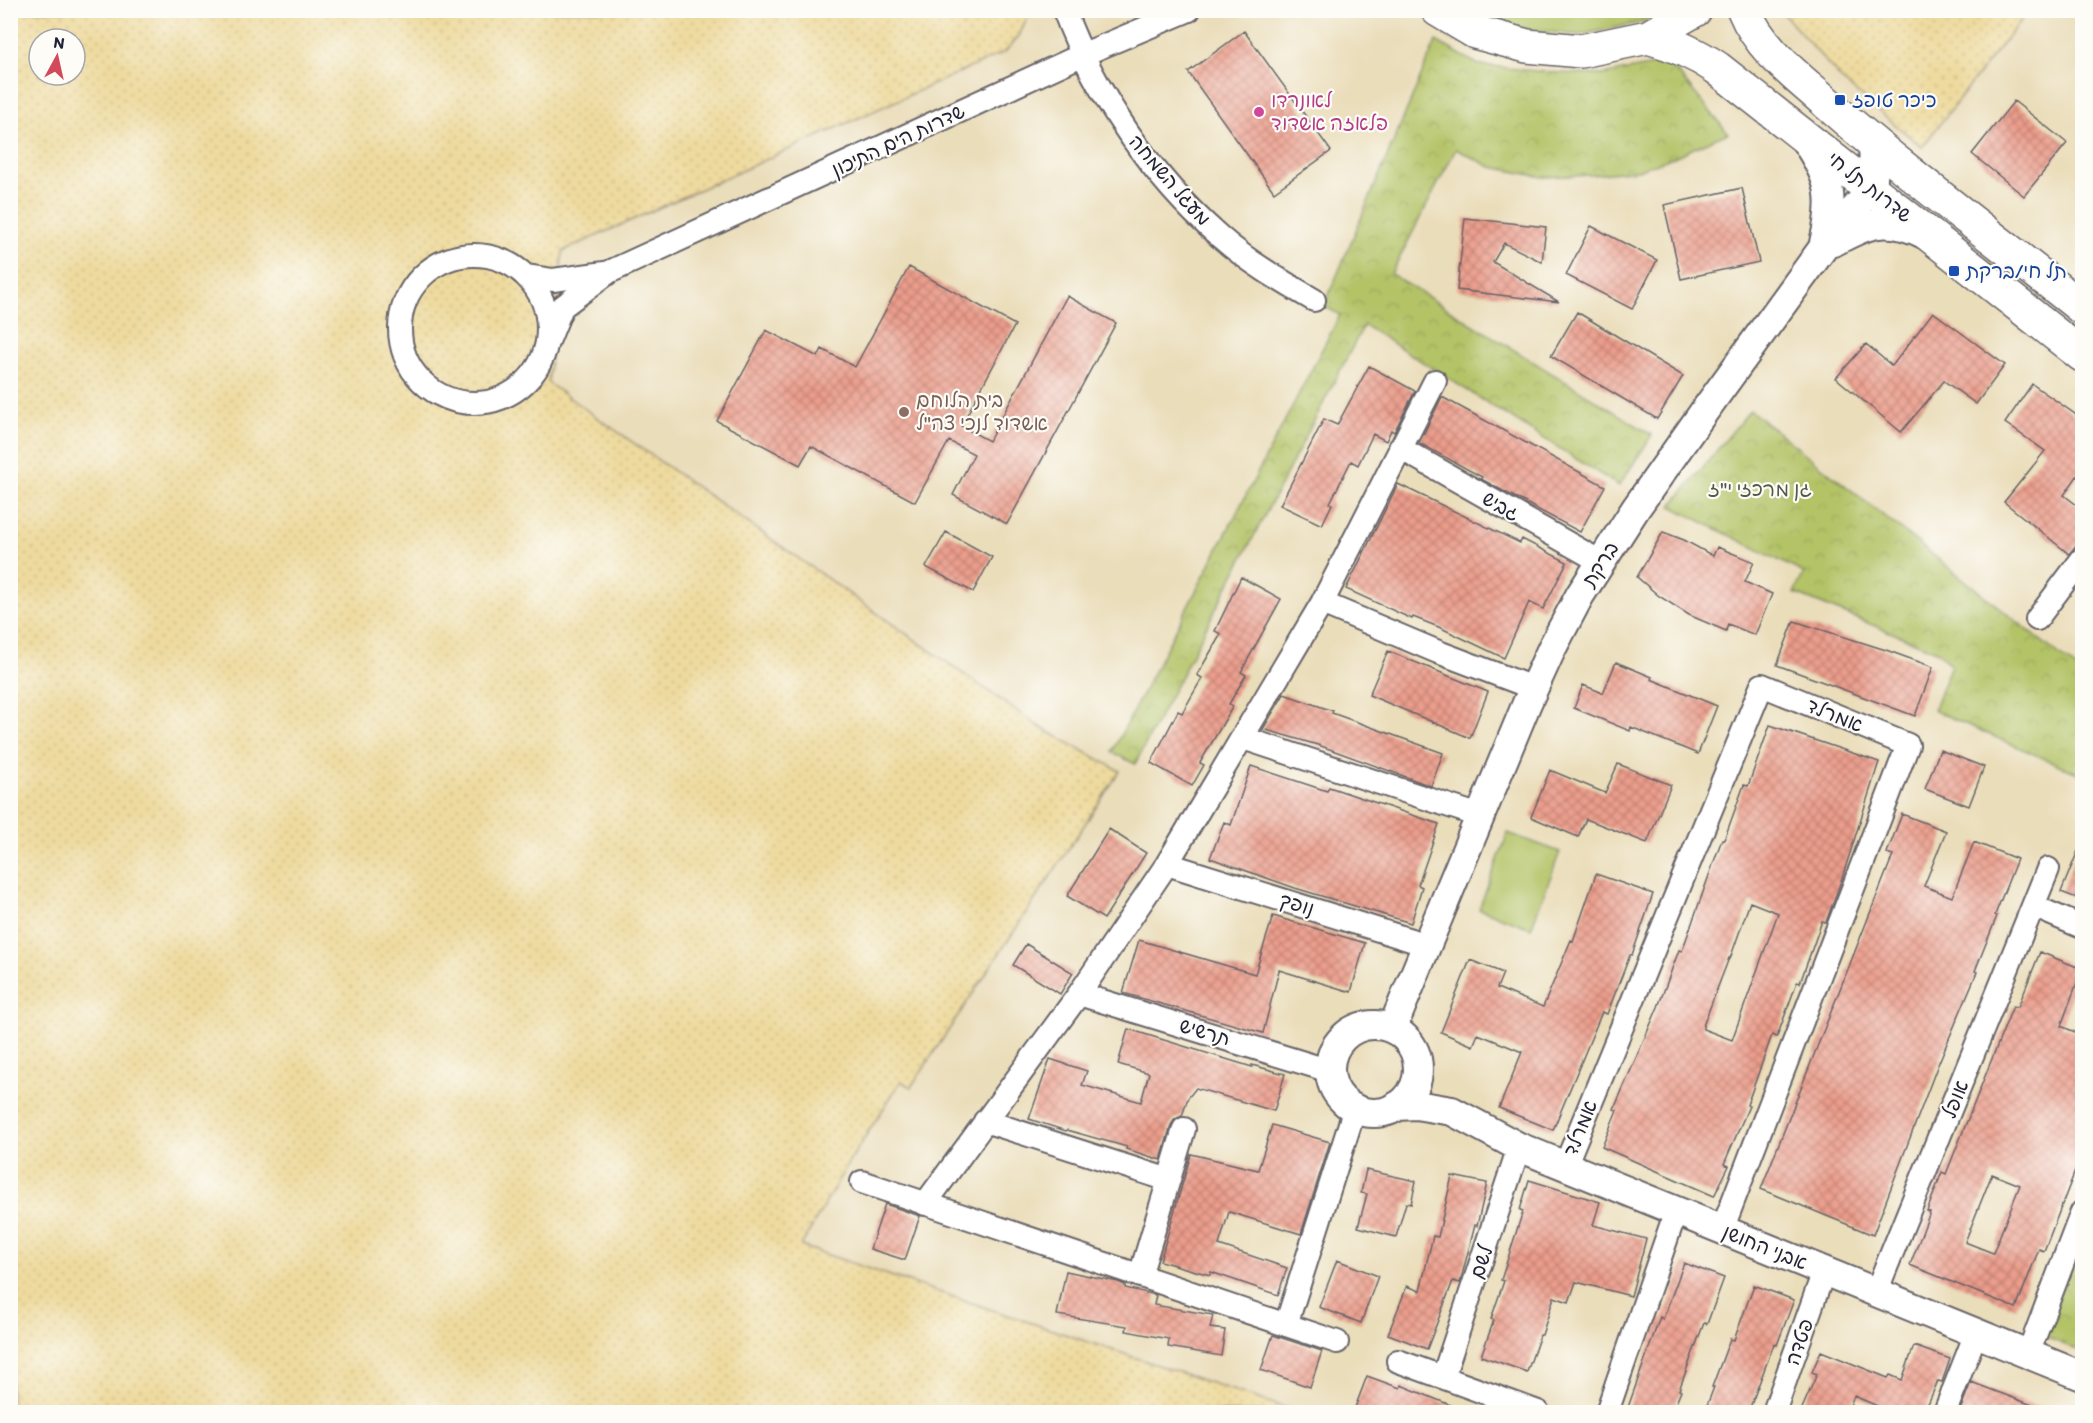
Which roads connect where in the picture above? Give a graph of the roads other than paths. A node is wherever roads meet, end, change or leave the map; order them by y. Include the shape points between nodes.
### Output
1 (1064, 10) edge
2 (1189, 10) edge
3 (1438, 10) edge
4 (1695, 10) edge
5 (1744, 10) edge
6 (1648, 37) junction
7 (1084, 54) junction
8 (1799, 131) junction
9 (1873, 143) junction
10 (1872, 188) junction
11 (1938, 241) junction
12 (1823, 248) junction
13 (609, 272) junction
14 (527, 276) junction
15 (1314, 300) dead end
16 (2082, 308) edge
17 (549, 339) junction
18 (2082, 355) edge
19 (1435, 381) dead end
20 (1400, 448) junction
21 (2082, 559) edge
22 (1601, 562) junction
23 (1322, 603) junction
24 (2037, 619) dead end
25 (1533, 688) junction
26 (1243, 738) junction
27 (1480, 816) junction
28 (1167, 864) junction
29 (2048, 869) dead end
30 (2033, 906) junction
31 (2082, 927) edge
32 (1427, 945) junction
33 (1079, 994) junction
34 (1392, 1029) junction
35 (1417, 1058) junction
36 (1330, 1071) junction
37 (1397, 1106) junction
38 (1355, 1108) junction
39 (1452, 1112) junction
40 (985, 1121) junction
41 (1184, 1129) dead end
42 (1519, 1147) junction
43 (1565, 1166) junction
44 (1169, 1180) junction
45 (862, 1182) dead end
46 (925, 1204) junction
47 (1676, 1211) junction
48 (2082, 1212) edge
49 (1722, 1230) junction
50 (1824, 1271) junction
51 (1140, 1276) junction
52 (1876, 1292) junction
53 (1286, 1325) junction
54 (1976, 1333) junction
55 (1337, 1342) dead end
56 (2028, 1354) junction
57 (1398, 1360) dead end
58 (2082, 1376) edge
59 (1443, 1377) junction
60 (1538, 1413) edge
61 (1607, 1413) edge
62 (1774, 1413) edge
63 (1945, 1413) edge

1 - 7 street, מעגל השמחה
2 - 7 street, שדרות הים התיכון
3 - 6 main road via 1475,32 1527,46 1581,51
4 - 6 main road
5 - 9 main road, שדרות תל חי via 1761,41 1785,66
6 - 8 main road, שדרות תל חי via 1702,57
7 - 13 street, שדרות הים התיכון
7 - 15 street, מעגל השמחה via 1130,135 1182,200 1219,236
8 - 10 main road, שדרות תל חי
8 - 12 street via 1819,160 1829,191 1831,206
9 - 10 street
9 - 16 main road, שדרות תל חי
10 - 11 main road, שדרות תל חי
10 - 12 street, ברקת
11 - 12 street via 1907,225 1876,223
11 - 18 main road, שדרות תל חי
12 - 22 street, ברקת
13 - 14 street, שדרות הים התיכון via 554,280
13 - 17 street, שדרות הים התיכון via 562,307
14 - 17 street via 542,297 549,317
14 - 17 street via 492,256 471,254 436,264 410,289 399,324 400,343 418,378 434,392 454,401 475,404 516,392 532,377
19 - 20 street
20 - 22 street, גביש
20 - 23 street
21 - 24 street
22 - 25 street, ברקת
23 - 25 street
23 - 26 street
25 - 27 street, ברקת
26 - 27 street
26 - 28 street
27 - 32 street, ברקת
28 - 32 street, נופך
28 - 33 street
29 - 30 street, אופל
30 - 31 street
30 - 52 street, אופל
32 - 34 street, ברקת
33 - 36 street, תרשיש
33 - 40 street
34 - 35 street via 1412,1046
34 - 36 street via 1362,1026 1349,1032 1338,1043
35 - 37 street via 1415,1085
35 - 39 street, אבני החושן via 1432,1088
36 - 38 street via 1337,1093
37 - 38 street via 1384,1112
37 - 39 street, אבני החושן via 1416,1105
38 - 53 street
39 - 42 street, אבני החושן
40 - 44 street
40 - 46 street
41 - 44 street
42 - 43 street, אבני החושן
42 - 59 street, לשם
43 - 47 street, אבני החושן
43 - 49 street, אמרלד via 1762,685 1773,689 1908,745
44 - 51 street
45 - 46 street
46 - 51 street
47 - 49 street, אבני החושן
47 - 61 street
48 - 56 street
49 - 50 street, אבני החושן
50 - 52 street, אבני החושן
50 - 62 street, פטדה
51 - 53 street
52 - 54 street, אבני החושן
53 - 55 street
54 - 56 street, אבני החושן
54 - 63 street
56 - 58 street, אבני החושן
57 - 59 street
59 - 60 street

